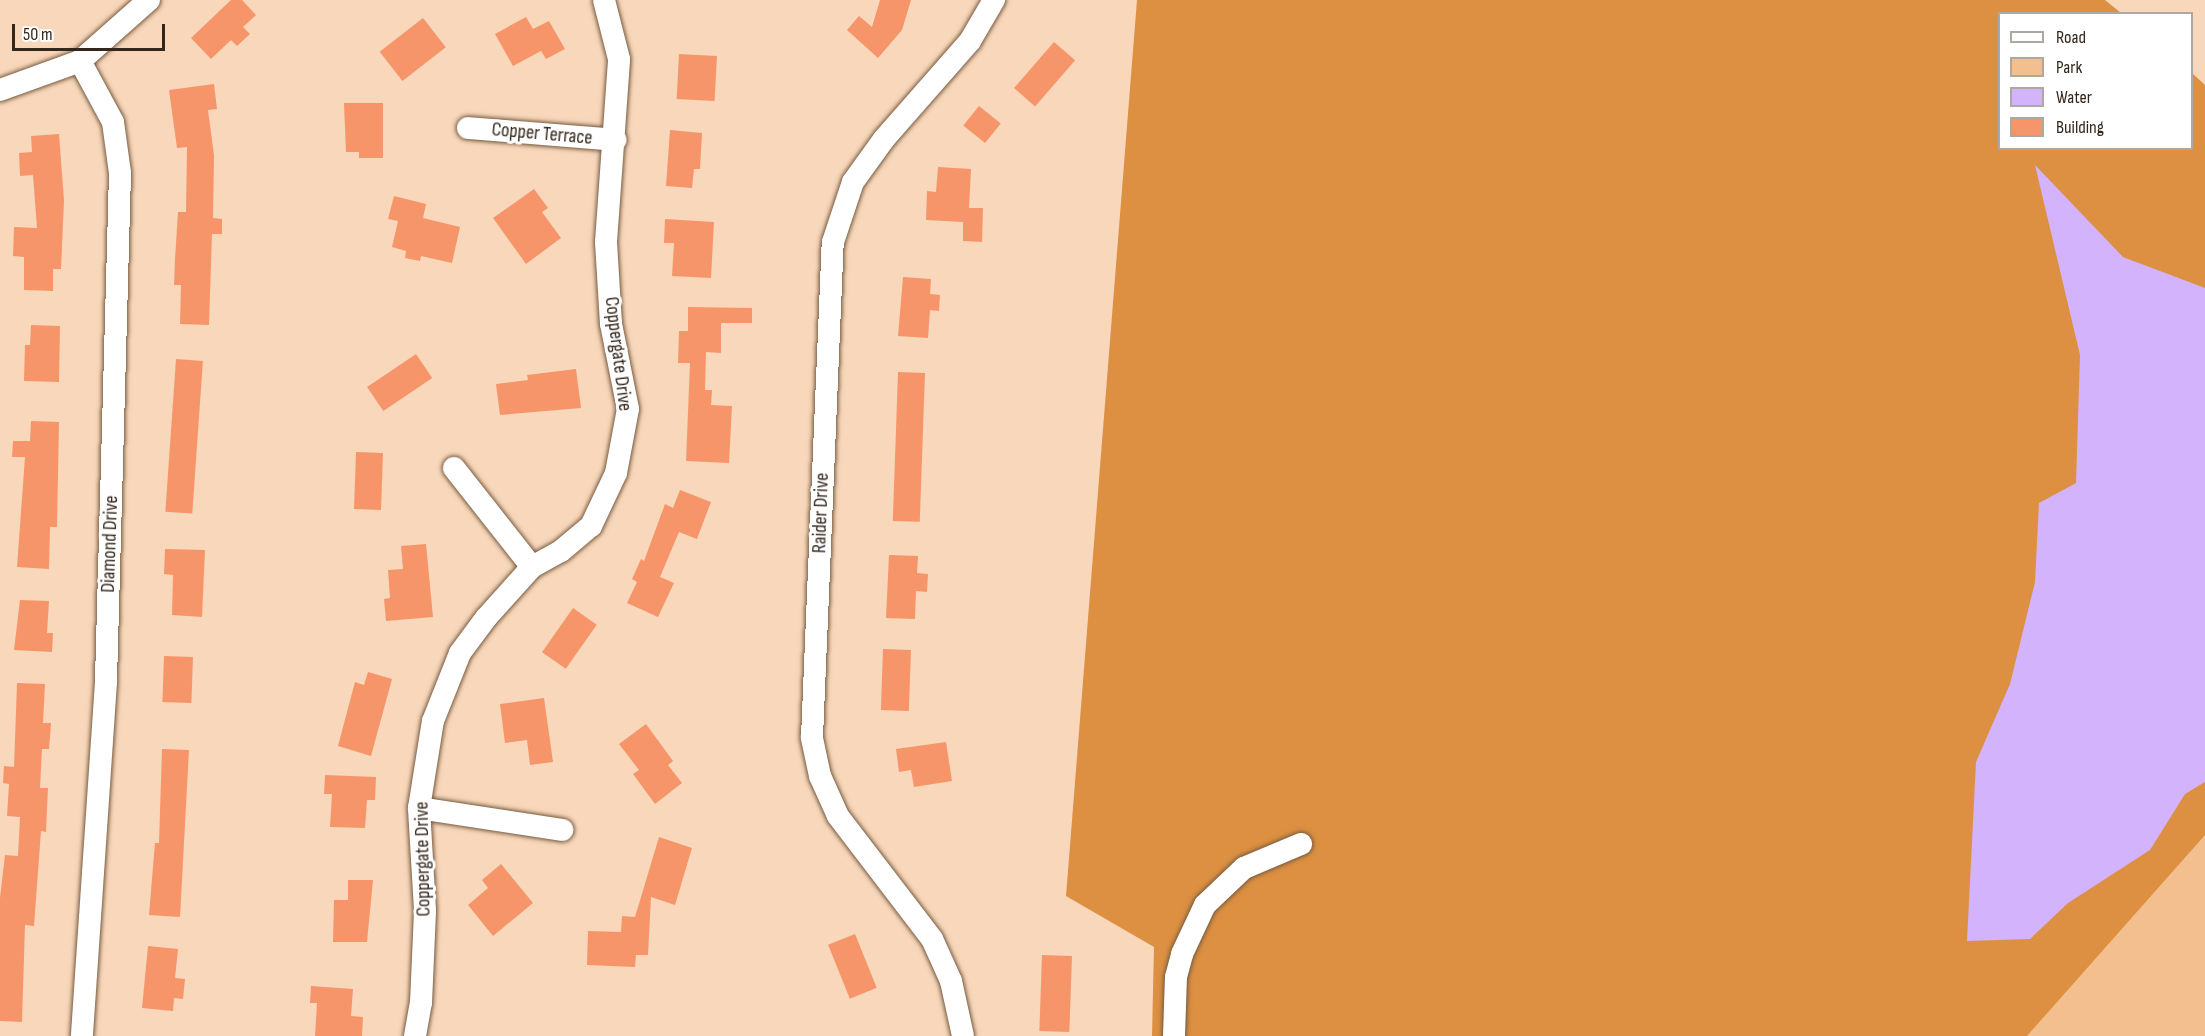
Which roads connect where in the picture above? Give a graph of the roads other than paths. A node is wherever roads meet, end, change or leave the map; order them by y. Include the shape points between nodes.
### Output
1 (149, 0) edge
2 (604, 0) edge
3 (994, 0) edge
4 (80, 61) junction
5 (0, 90) edge
6 (468, 128) dead end
7 (616, 140) junction
8 (454, 468) dead end
9 (532, 567) junction
10 (419, 808) junction
11 (562, 830) dead end
12 (1301, 844) dead end
13 (82, 1036) edge
14 (415, 1036) edge
15 (963, 1036) edge
16 (1174, 1036) edge

1 - 4 street
2 - 7 street, Coppergate Drive via 619,60
3 - 15 street, Raider Drive via 970,42 884,139 853,182 833,243 812,737 820,776 838,816 932,939 951,981
4 - 5 street
4 - 13 street, Diamond Drive via 113,122 120,173 106,682
6 - 7 street, Copper Terrace
7 - 9 street, Coppergate Drive via 606,243 611,324 628,409 618,463 591,526 561,551
8 - 9 street
9 - 10 street, Coppergate Drive via 460,653 433,722
10 - 11 street
10 - 14 street, Coppergate Drive via 425,910 421,1004
12 - 16 street via 1244,868 1205,905 1182,954 1176,977

